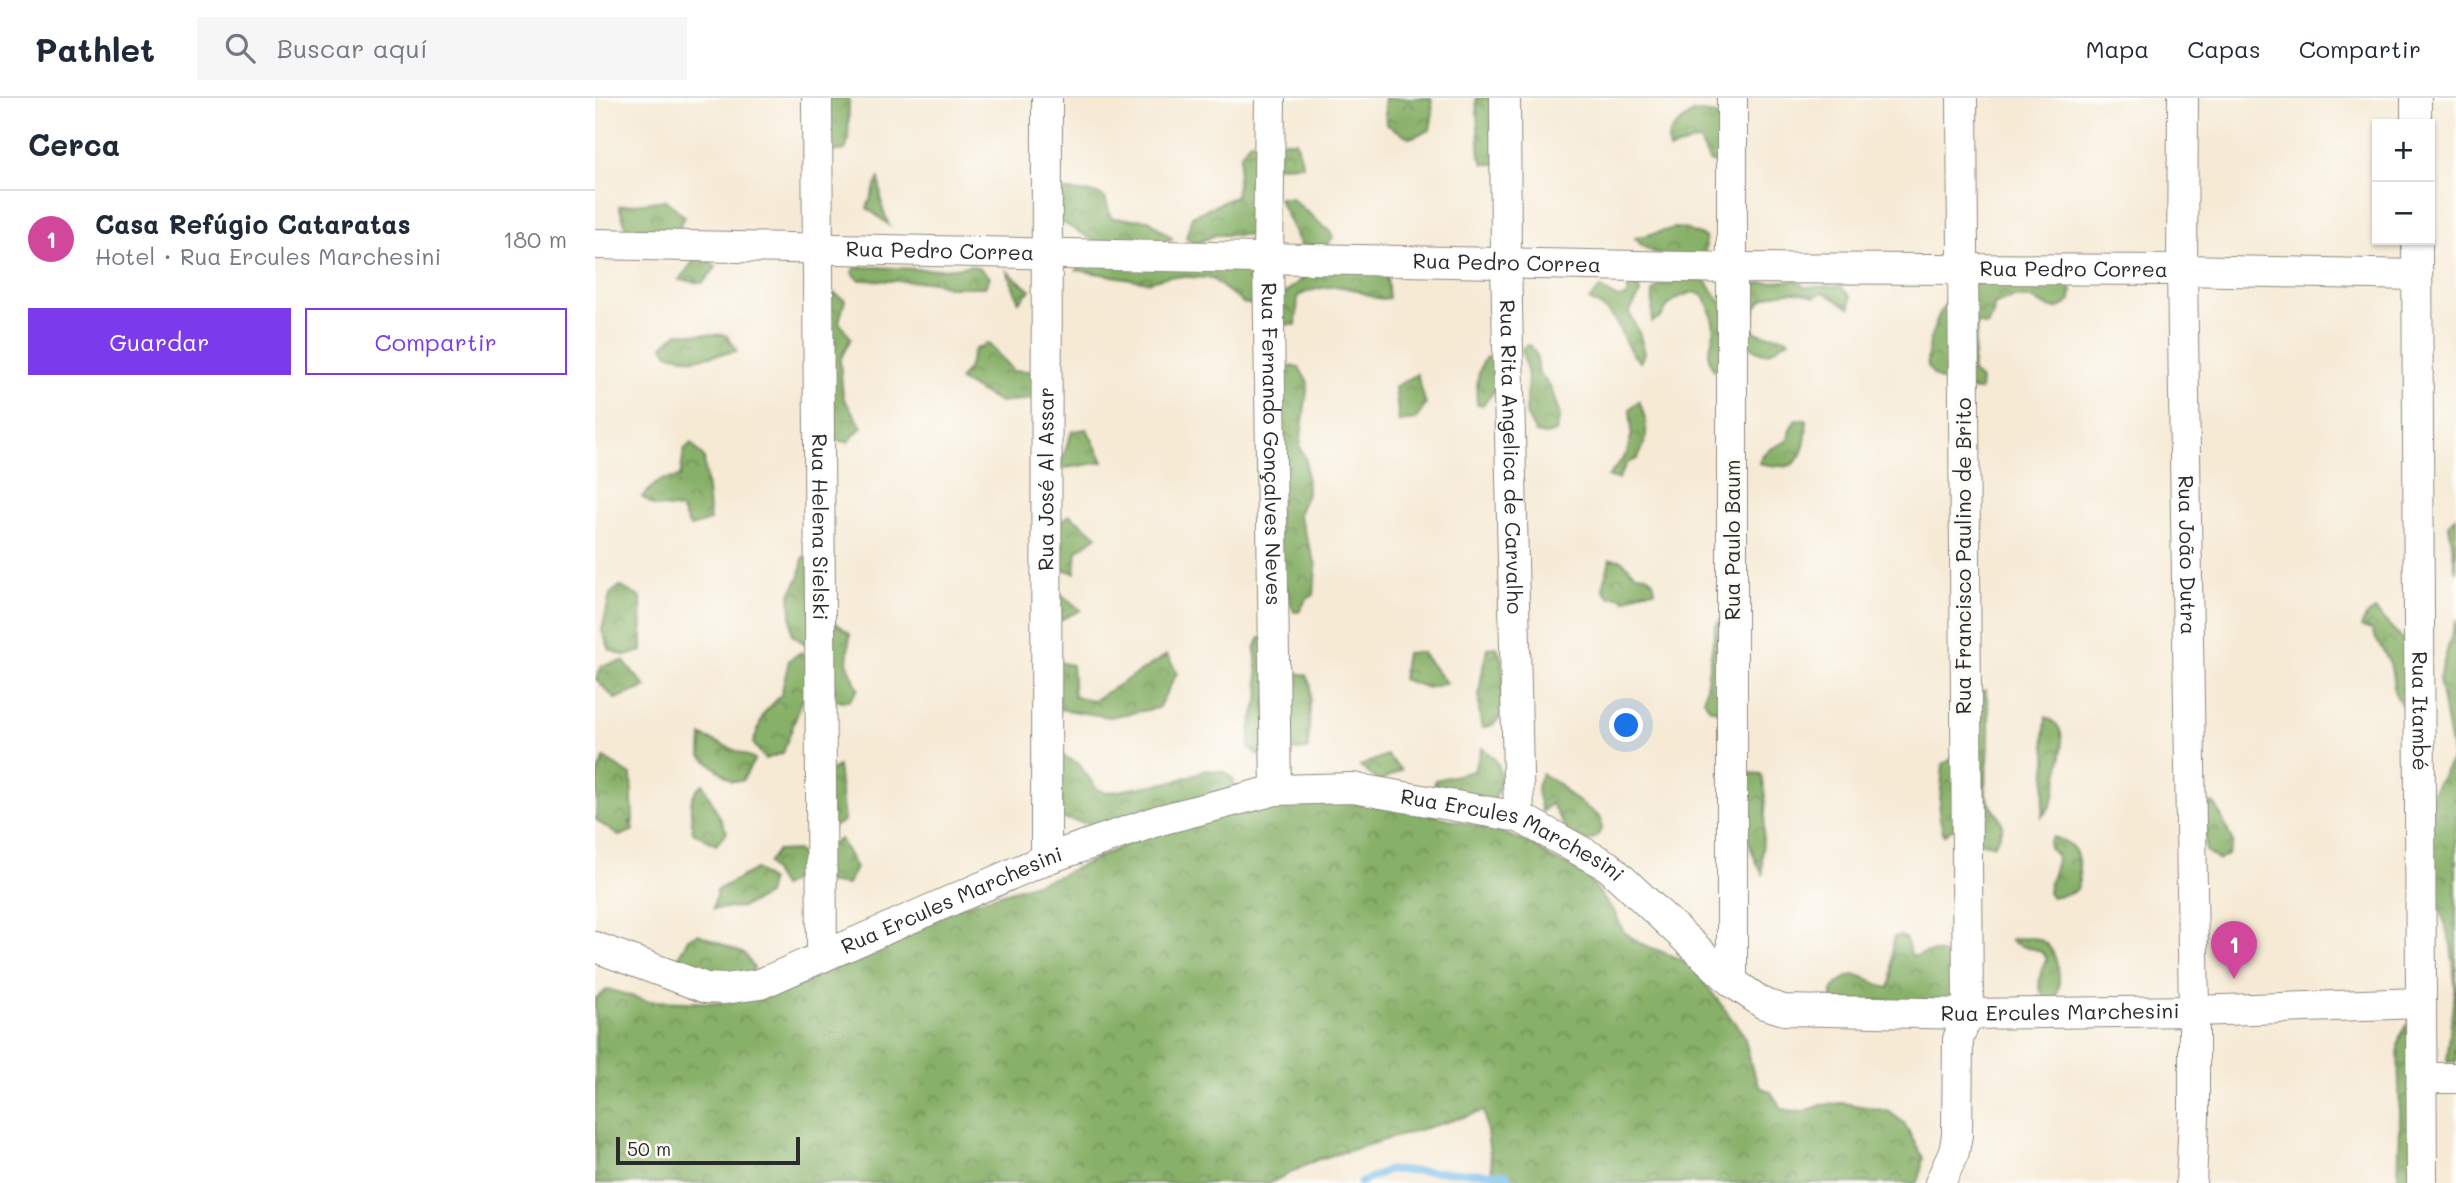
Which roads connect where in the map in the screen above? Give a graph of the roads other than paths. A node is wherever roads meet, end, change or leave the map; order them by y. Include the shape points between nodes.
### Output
1 (817, 98) edge
2 (1047, 98) edge
3 (1271, 98) edge
4 (1505, 98) edge
5 (1732, 98) edge
6 (1962, 98) edge
7 (2183, 98) edge
8 (2416, 98) edge
9 (2416, 119) edge
10 (595, 244) edge
11 (2417, 245) edge
12 (818, 248) junction
13 (1049, 253) junction
14 (1268, 257) junction
15 (1506, 263) junction
16 (1734, 268) junction
17 (1962, 268) junction
18 (2182, 270) junction
19 (2417, 275) junction
20 (1276, 790) junction
21 (1518, 817) junction
22 (1046, 859) junction
23 (595, 947) edge
24 (822, 957) junction
25 (1732, 982) junction
26 (2420, 1003) junction
27 (2194, 1011) junction
28 (1968, 1014) junction
29 (2423, 1078) junction
30 (2456, 1078) edge
31 (1940, 1183) edge
32 (2191, 1183) edge
33 (2422, 1183) edge

1 - 12 street, Rua Helena Sielski
2 - 13 street, Rua José Al Assar
3 - 14 street, Rua Fernando Gonçalves Neves
4 - 15 street, Rua Rita Angelica de Carvalho
5 - 16 street, Rua Paulo Baum
6 - 17 street, Rua Francisco Paulino de Brito
7 - 18 street, Rua João Dutra
8 - 9 street
10 - 12 street, Rua Pedro Correa
11 - 19 street, Rua Itambé
12 - 13 street, Rua Pedro Correa
12 - 24 street, Rua Helena Sielski
13 - 14 street, Rua Pedro Correa
13 - 22 street, Rua José Al Assar
14 - 15 street, Rua Pedro Correa
14 - 20 street, Rua Fernando Gonçalves Neves
15 - 16 street, Rua Pedro Correa
15 - 21 street, Rua Rita Angelica de Carvalho
16 - 17 street, Rua Pedro Correa
16 - 25 street, Rua Paulo Baum
17 - 18 street, Rua Pedro Correa
17 - 28 street, Rua Francisco Paulino de Brito
18 - 19 street, Rua Pedro Correa
18 - 27 street, Rua João Dutra
19 - 26 street, Rua Itambé
20 - 21 street, Rua Ercules Marchesini via 1353,789
20 - 22 street, Rua Ercules Marchesini via 1160,820
21 - 25 street, Rua Ercules Marchesini via 1608,866
22 - 24 street, Rua Ercules Marchesini
23 - 24 street, Rua Ercules Marchesini via 706,988 724,989 760,985
25 - 28 street, Rua Ercules Marchesini via 1764,1004 1784,1010
26 - 27 street, Rua Ercules Marchesini
26 - 29 street, Rua Itambé
27 - 28 street, Rua Ercules Marchesini
27 - 32 street, Rua João Dutra
28 - 31 street, Rua Francisco Paulino de Brito via 1958,1040 1957,1135
29 - 30 street
29 - 33 street, Rua Itambé

